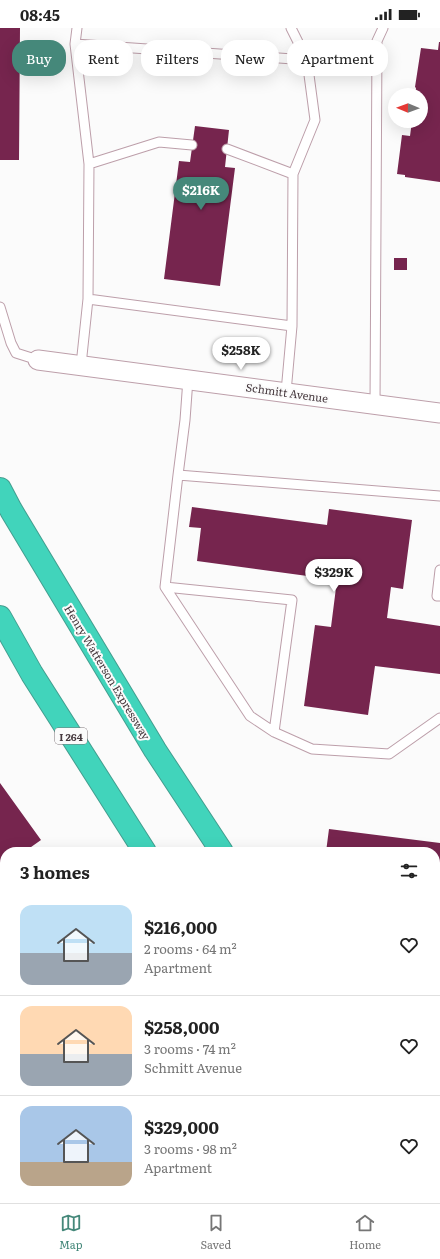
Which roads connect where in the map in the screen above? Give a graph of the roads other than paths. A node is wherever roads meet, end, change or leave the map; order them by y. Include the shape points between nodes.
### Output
1 (77, 28) edge
2 (292, 28) edge
3 (383, 28) edge
4 (76, 40) edge
5 (298, 40) edge
6 (133, 48) edge
7 (287, 59) edge
8 (79, 76) edge
9 (309, 76) edge
10 (192, 145) dead end
11 (227, 149) dead end
12 (89, 164) junction
13 (293, 174) junction
14 (88, 299) junction
15 (0, 308) edge
16 (292, 326) junction
17 (38, 360) joint
18 (81, 365) junction
19 (188, 379) junction
20 (286, 392) junction
21 (375, 404) junction
22 (440, 413) edge
23 (178, 475) junction
24 (0, 489) edge
25 (440, 496) edge
26 (440, 570) edge
27 (165, 587) junction
28 (440, 596) edge
29 (0, 618) edge
30 (440, 718) edge
31 (274, 732) junction
32 (143, 847) edge
33 (219, 847) edge

1 - 4 lane
2 - 5 lane
3 - 21 lane via 377,41
6 - 7 lane
8 - 12 lane
9 - 13 lane via 314,120
10 - 12 lane via 159,142
11 - 13 lane
12 - 14 lane
13 - 16 lane
14 - 16 lane
14 - 18 lane
15 - 17 lane via 16,353
16 - 20 lane
17 - 18 street, Schmitt Avenue
18 - 19 street, Schmitt Avenue
19 - 20 street, Schmitt Avenue
19 - 23 lane
20 - 21 street, Schmitt Avenue
21 - 22 street, Schmitt Avenue
23 - 25 lane
23 - 27 lane
24 - 33 highway, Henry Watterson Expressway via 10,510 146,736
26 - 28 lane via 437,596
27 - 31 lane via 250,716
27 - 31 lane via 292,600
29 - 32 highway, I 264 via 32,674
30 - 31 lane via 390,754 312,749

